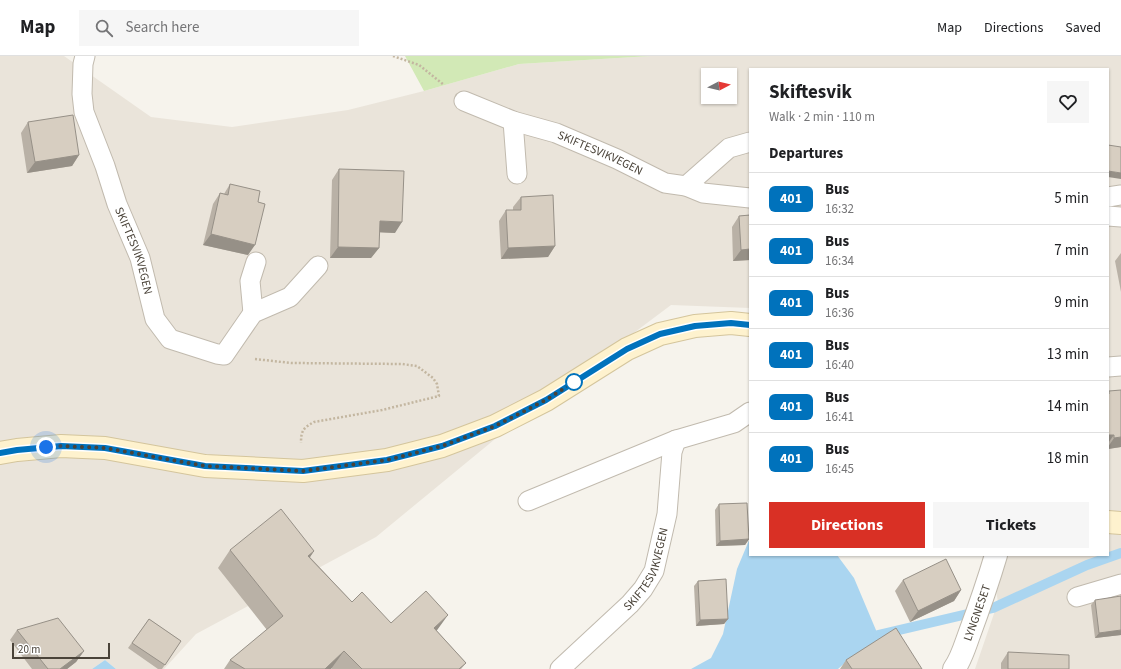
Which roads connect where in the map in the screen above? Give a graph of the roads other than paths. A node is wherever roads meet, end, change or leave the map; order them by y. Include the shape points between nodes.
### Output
1 (85, 56) edge
2 (464, 102) road end
3 (513, 121) junction
4 (749, 142) edge
5 (517, 174) dead end
6 (686, 186) junction
7 (1121, 195) edge
8 (1109, 197) edge
9 (749, 198) edge
10 (1109, 216) edge
11 (1121, 217) edge
12 (256, 262) dead end
13 (318, 266) dead end
14 (253, 313) junction
15 (749, 325) edge
16 (1121, 366) edge
17 (1109, 367) edge
18 (749, 413) edge
19 (676, 440) junction
20 (0, 454) edge
21 (528, 502) dead end
22 (1109, 522) edge
23 (1121, 523) edge
24 (996, 556) edge
25 (1121, 584) edge
26 (1077, 597) dead end
27 (958, 660) edge
28 (560, 669) edge

1 - 14 lane, SKIFTESVIKVEGEN via 82,94 84,112 117,204 140,258 155,319 170,339 224,356
2 - 3 lane, SKIFTESVIKVEGEN
3 - 5 lane
3 - 6 lane, SKIFTESVIKVEGEN via 556,133 665,183
4 - 6 lane via 730,148
6 - 9 lane, SKIFTESVIKVEGEN via 703,193
7 - 8 lane
10 - 11 lane
12 - 14 lane via 250,281
13 - 14 lane via 290,297
15 - 20 main road via 731,323 695,326 660,334 627,349 546,400 495,426 442,446 387,460 303,471 205,466 105,448 61,446
16 - 17 lane
18 - 19 lane via 734,423
19 - 21 lane
19 - 28 lane, SKIFTESVIKVEGEN via 672,452 667,514 654,571 630,604
22 - 23 main road
24 - 27 street, LYNGNESET
25 - 26 lane

